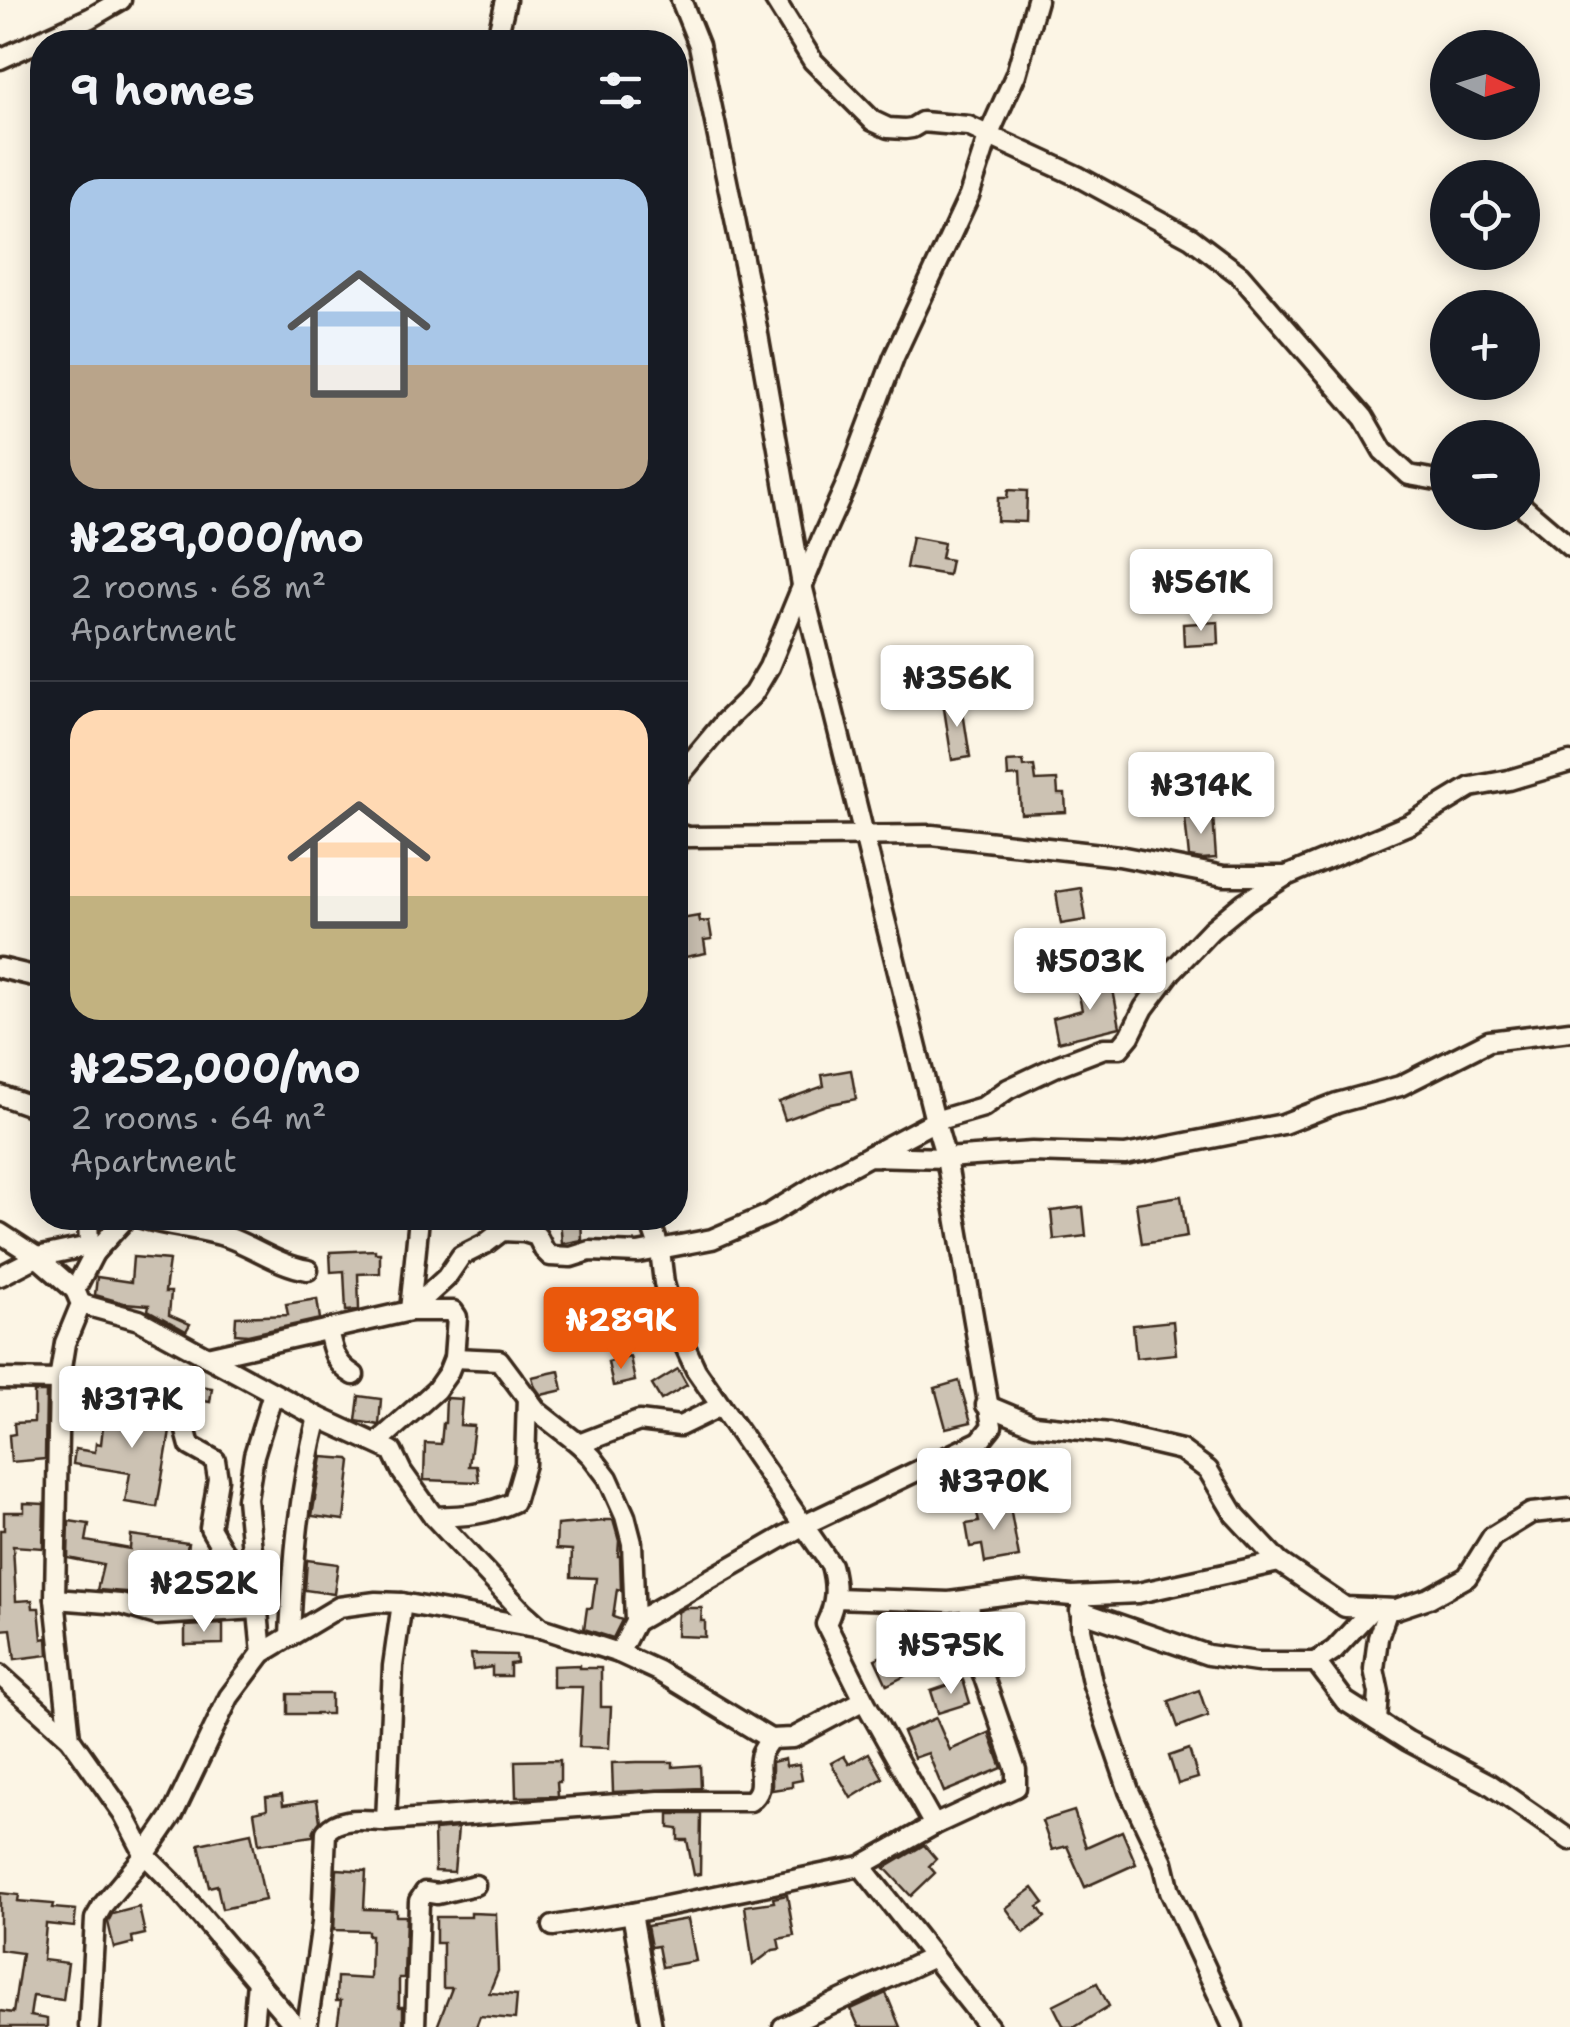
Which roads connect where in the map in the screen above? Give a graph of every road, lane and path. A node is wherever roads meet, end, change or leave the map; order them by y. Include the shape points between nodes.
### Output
1 (121, 0) edge
2 (680, 0) edge
3 (774, 0) edge
4 (1037, 0) edge
5 (508, 1) edge
6 (64, 30) edge
7 (500, 30) edge
8 (30, 45) edge
9 (0, 59) edge
10 (990, 134) junction
11 (1430, 479) edge
12 (1540, 521) edge
13 (1570, 547) edge
14 (802, 584) junction
15 (1570, 762) edge
16 (688, 765) edge
17 (866, 834) junction
18 (688, 836) edge
19 (1286, 876) junction
20 (0, 968) edge
21 (30, 975) edge
22 (1570, 1031) edge
23 (0, 1095) edge
24 (30, 1106) edge
25 (935, 1121) junction
26 (869, 1156) junction
27 (946, 1158) junction
28 (90, 1230) edge
29 (113, 1230) edge
30 (205, 1230) edge
31 (418, 1230) edge
32 (654, 1230) edge
33 (0, 1233) edge
34 (92, 1250) junction
35 (660, 1250) junction
36 (36, 1257) junction
37 (308, 1270) dead end
38 (0, 1276) edge
39 (78, 1297) junction
40 (410, 1311) junction
41 (328, 1330) junction
42 (207, 1356) junction
43 (454, 1358) junction
44 (354, 1375) dead end
45 (0, 1380) edge
46 (58, 1380) junction
47 (273, 1393) junction
48 (527, 1397) junction
49 (986, 1405) junction
50 (722, 1406) junction
51 (318, 1417) junction
52 (186, 1431) dead end
53 (377, 1443) junction
54 (579, 1444) junction
55 (1570, 1509) edge
56 (434, 1517) junction
57 (804, 1524) junction
58 (1279, 1562) junction
59 (835, 1598) junction
60 (55, 1600) junction
61 (968, 1600) junction
62 (1080, 1603) junction
63 (402, 1604) junction
64 (1380, 1608) junction
65 (258, 1609) junction
66 (636, 1622) junction
67 (541, 1628) junction
68 (290, 1637) junction
69 (619, 1652) junction
70 (262, 1654) junction
71 (1316, 1662) junction
72 (0, 1675) edge
73 (864, 1700) junction
74 (1377, 1721) junction
75 (70, 1738) junction
76 (770, 1739) junction
77 (386, 1821) junction
78 (934, 1824) junction
79 (1570, 1840) edge
80 (146, 1856) junction
81 (861, 1866) junction
82 (475, 1885) dead end
83 (632, 1914) junction
84 (554, 1926) dead end
85 (933, 1956) junction
86 (256, 1981) junction
87 (89, 2027) edge
88 (253, 2027) edge
89 (296, 2027) edge
90 (307, 2027) edge
91 (414, 2027) edge
92 (652, 2027) edge
93 (783, 2027) edge
94 (989, 2027) edge
95 (1233, 2027) edge

1 - 6 street
2 - 14 street via 699,45
3 - 10 street via 813,61 873,120 888,128 930,121
4 - 10 street
5 - 7 street
8 - 9 street
10 - 11 street via 1191,238 1240,275 1384,450 1409,475
10 - 14 street
12 - 13 street
14 - 16 street via 753,694
14 - 17 street
15 - 19 street via 1470,787 1410,824
17 - 18 street
17 - 19 street via 994,840 1224,876
17 - 25 street
19 - 25 street via 1211,930 1171,972 1120,1048 1057,1066 983,1106
20 - 21 street
22 - 27 street via 1489,1041 1400,1086 1244,1132 1125,1154
23 - 24 street
25 - 26 street
25 - 27 street
26 - 27 street
26 - 35 street via 768,1215
27 - 49 street
28 - 34 street
29 - 34 street
30 - 37 street
31 - 40 street
32 - 35 street
33 - 36 street
34 - 36 street
34 - 39 street
35 - 40 street via 550,1256 536,1236 502,1231 462,1256
35 - 50 street via 676,1327
36 - 38 street
36 - 39 street
39 - 42 street
39 - 46 street
40 - 41 street
40 - 43 street via 456,1313
41 - 42 street
41 - 44 street via 334,1357
42 - 47 street
43 - 48 street via 498,1360
43 - 53 street via 436,1390
45 - 46 street
46 - 60 street
47 - 51 street
47 - 65 street via 247,1499
48 - 54 street
48 - 56 street via 526,1464 514,1502 474,1516
49 - 57 street via 992,1426 980,1441
49 - 58 street via 1034,1425 1181,1450 1208,1470 1235,1516
50 - 54 street via 680,1426 639,1421
50 - 57 street
51 - 53 street
51 - 68 street via 298,1509
52 - 65 street via 190,1446 216,1460 210,1528
53 - 56 street via 392,1452
54 - 66 street via 608,1478 626,1516
55 - 64 street via 1531,1513 1492,1538 1467,1577 1429,1598
56 - 67 street
57 - 59 street via 831,1565
57 - 66 street
58 - 62 street
58 - 64 street via 1345,1607
59 - 61 street
59 - 73 street via 826,1624
60 - 65 street via 156,1614
60 - 75 street
61 - 62 street via 1026,1592
61 - 78 street via 980,1666 1017,1782 1010,1792
62 - 71 street via 1208,1655
62 - 95 street via 1092,1682 1128,1791
63 - 67 street
63 - 68 street via 339,1608
63 - 77 street
64 - 71 street
64 - 74 street
65 - 70 street
66 - 69 street
67 - 69 street
68 - 70 street
69 - 76 street
70 - 80 street via 229,1697
71 - 74 street via 1345,1700
72 - 75 street
73 - 76 street via 793,1738
73 - 78 street
74 - 79 street via 1488,1783
75 - 80 street
76 - 77 street via 760,1756 760,1790 750,1801
77 - 90 street via 341,1821 326,1832
78 - 81 street
80 - 86 street
80 - 87 street via 94,1918
81 - 83 street
81 - 85 street
82 - 91 street via 424,1892 420,1901
83 - 84 street
83 - 92 street
85 - 93 street
85 - 94 street
86 - 88 street
86 - 89 street

